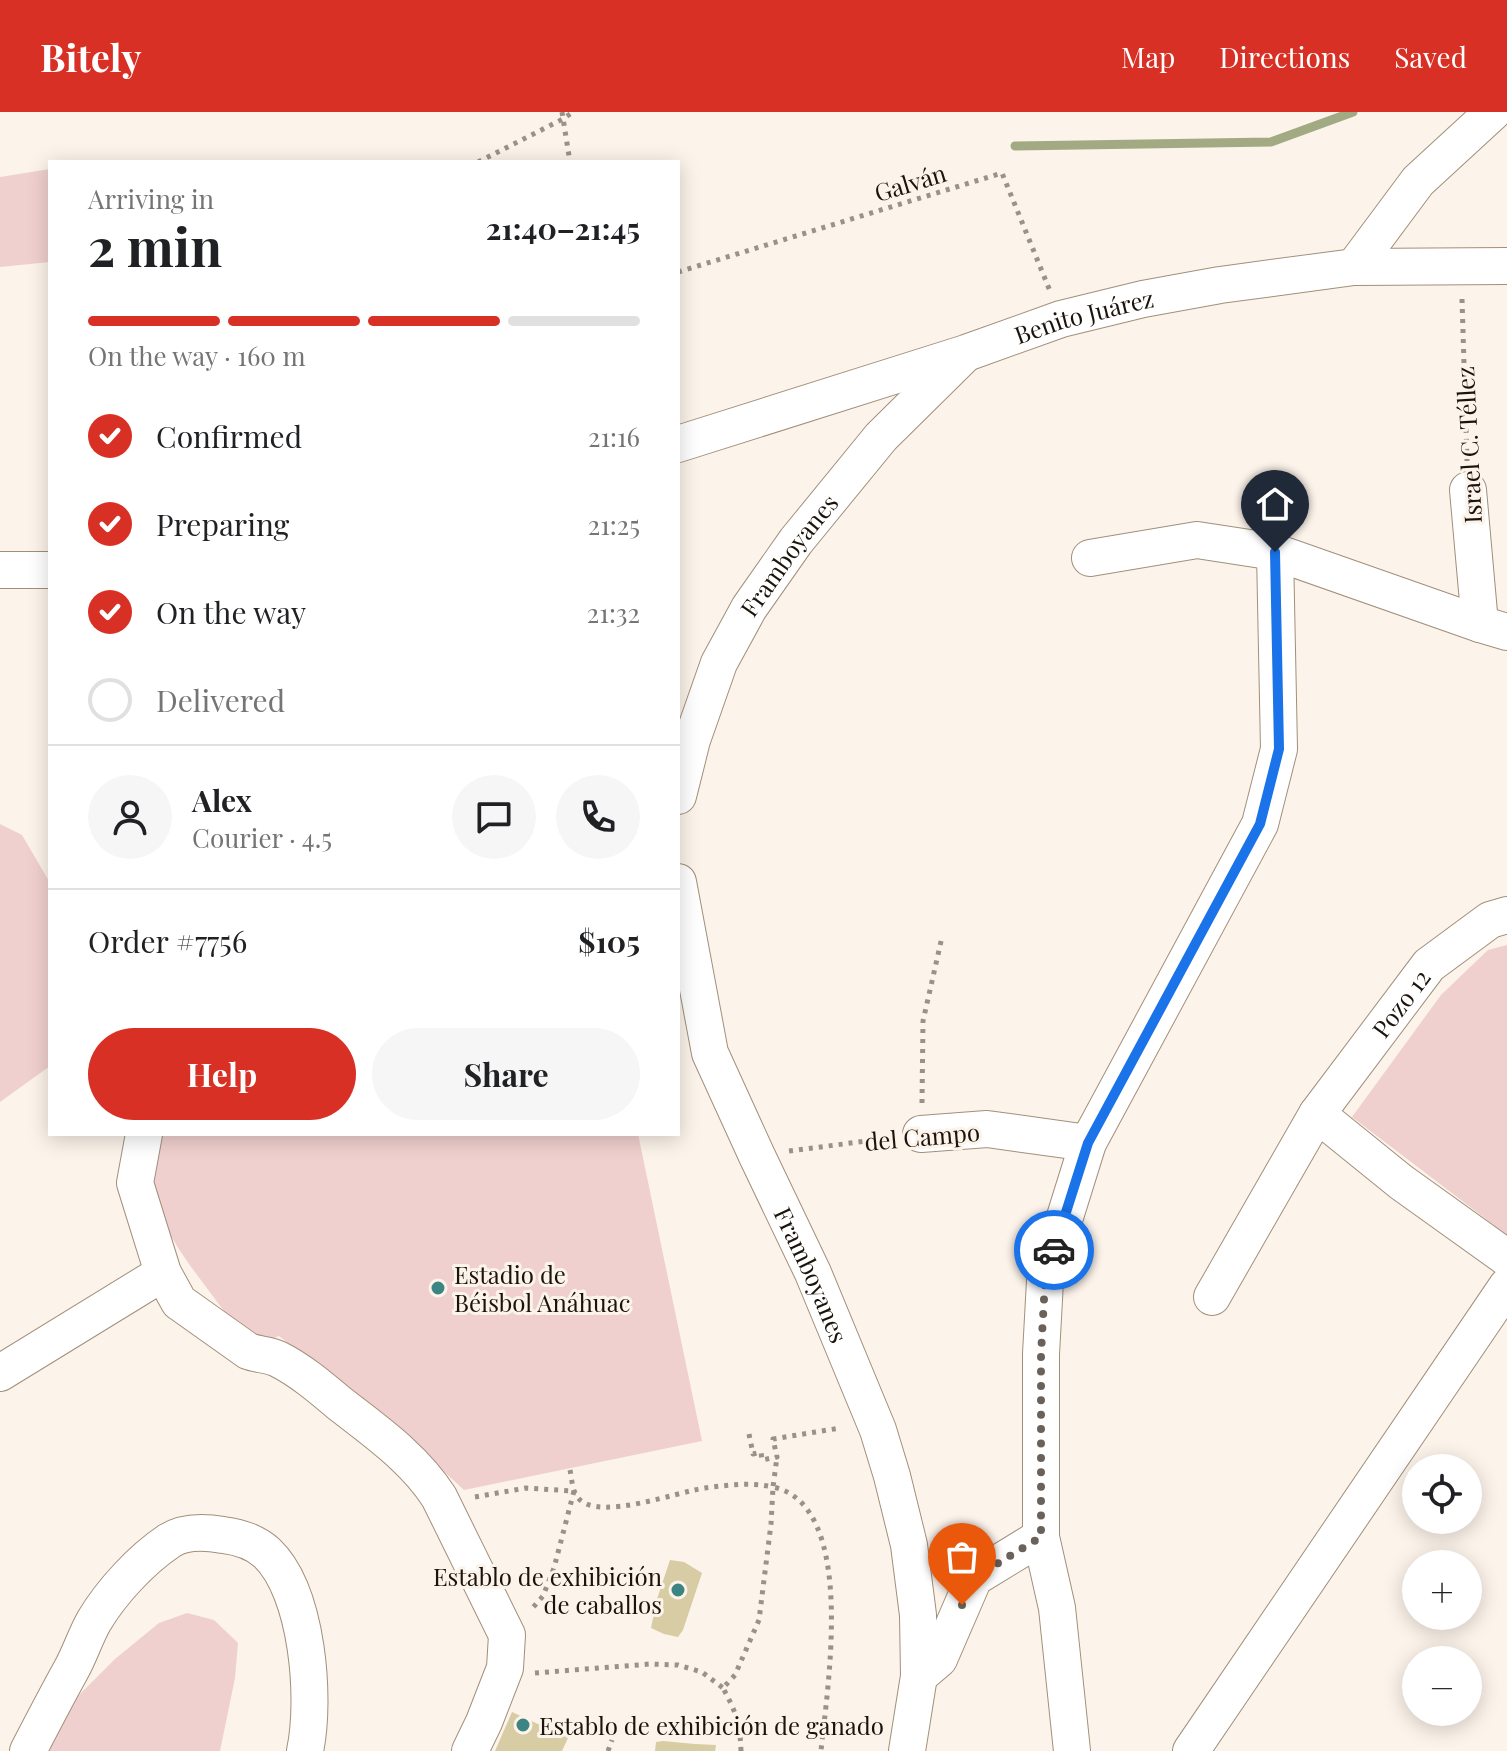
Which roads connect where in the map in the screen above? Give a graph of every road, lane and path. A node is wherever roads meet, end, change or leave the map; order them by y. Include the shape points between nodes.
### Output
1 (573, 112) edge
2 (1493, 112) edge
3 (563, 115) edge
4 (482, 160) edge
5 (570, 160) edge
6 (1461, 266) junction
7 (1507, 266) edge
8 (1354, 267) junction
9 (680, 271) edge
10 (1061, 319) junction
11 (966, 353) junction
12 (680, 443) edge
13 (1468, 490) joint
14 (1275, 552) junction
15 (1090, 558) dead end
16 (0, 570) edge
17 (48, 570) edge
18 (1493, 628) edge
19 (680, 788) edge
20 (680, 893) edge
21 (1507, 915) edge
22 (942, 937) dead end
23 (1317, 1114) junction
24 (921, 1134) junction
25 (144, 1136) edge
26 (1088, 1143) junction
27 (757, 1156) junction
28 (1507, 1258) edge
29 (163, 1273) junction
30 (1505, 1291) edge
31 (1212, 1297) dead end
32 (0, 1373) edge
33 (840, 1428) dead end
34 (749, 1434) dead end
35 (777, 1457) junction
36 (570, 1470) dead end
37 (773, 1487) junction
38 (464, 1490) dead end
39 (574, 1491) junction
40 (1041, 1537) junction
41 (506, 1652) junction
42 (919, 1676) junction
43 (723, 1688) junction
44 (612, 1740) dead end
45 (28, 1751) edge
46 (305, 1751) edge
47 (470, 1751) edge
48 (608, 1751) edge
49 (741, 1751) edge
50 (821, 1751) edge
51 (907, 1751) edge
52 (1072, 1751) edge
53 (1191, 1751) edge

1 - 3 path
2 - 8 street via 1418,181
3 - 4 path
3 - 5 path
6 - 7 street, Benito Juárez
6 - 8 street, Benito Juárez
6 - 13 path, Israel C. Téllez
8 - 10 street, Benito Juárez via 1220,285
9 - 10 path, Galván via 1002,173
10 - 11 street, Benito Juárez
11 - 12 street, Benito Juárez
11 - 19 street, Framboyanes via 881,437 749,608 719,663
13 - 18 street, Israel C. Téllez
14 - 15 street via 1197,540
14 - 18 street
14 - 26 street via 1279,749 1260,824
16 - 17 street
20 - 27 street, Framboyanes via 710,1053
21 - 23 street, Pozo 12 via 1490,920 1429,965
22 - 24 path via 923,1021
23 - 28 street
23 - 31 street, Pozo 12
24 - 26 street, del Campo via 987,1129
24 - 27 path, del Campo
25 - 29 street via 135,1183
26 - 40 street via 1045,1281
27 - 42 street, Framboyanes via 813,1273 883,1445 909,1545
29 - 32 street
29 - 41 street via 179,1302 248,1351 271,1356 318,1386 383,1435 427,1477
30 - 53 street
33 - 35 path via 773,1439
34 - 35 path via 753,1454 761,1452 762,1460
35 - 37 path
36 - 39 path
37 - 39 path via 703,1488 615,1508 595,1508
37 - 43 path via 759,1620 735,1675
37 - 50 path via 787,1490 806,1507 826,1553 830,1654
38 - 39 path via 476,1498 526,1488
39 - 41 path via 543,1596
40 - 42 street via 974,1578 939,1659
40 - 52 street via 1057,1608
41 - 43 path via 520,1673 678,1665 702,1672
41 - 47 street
42 - 51 street, Framboyanes
43 - 49 path via 736,1713
44 - 48 path
45 - 46 street via 118,1586 172,1539 193,1533 252,1542 288,1582 310,1678

